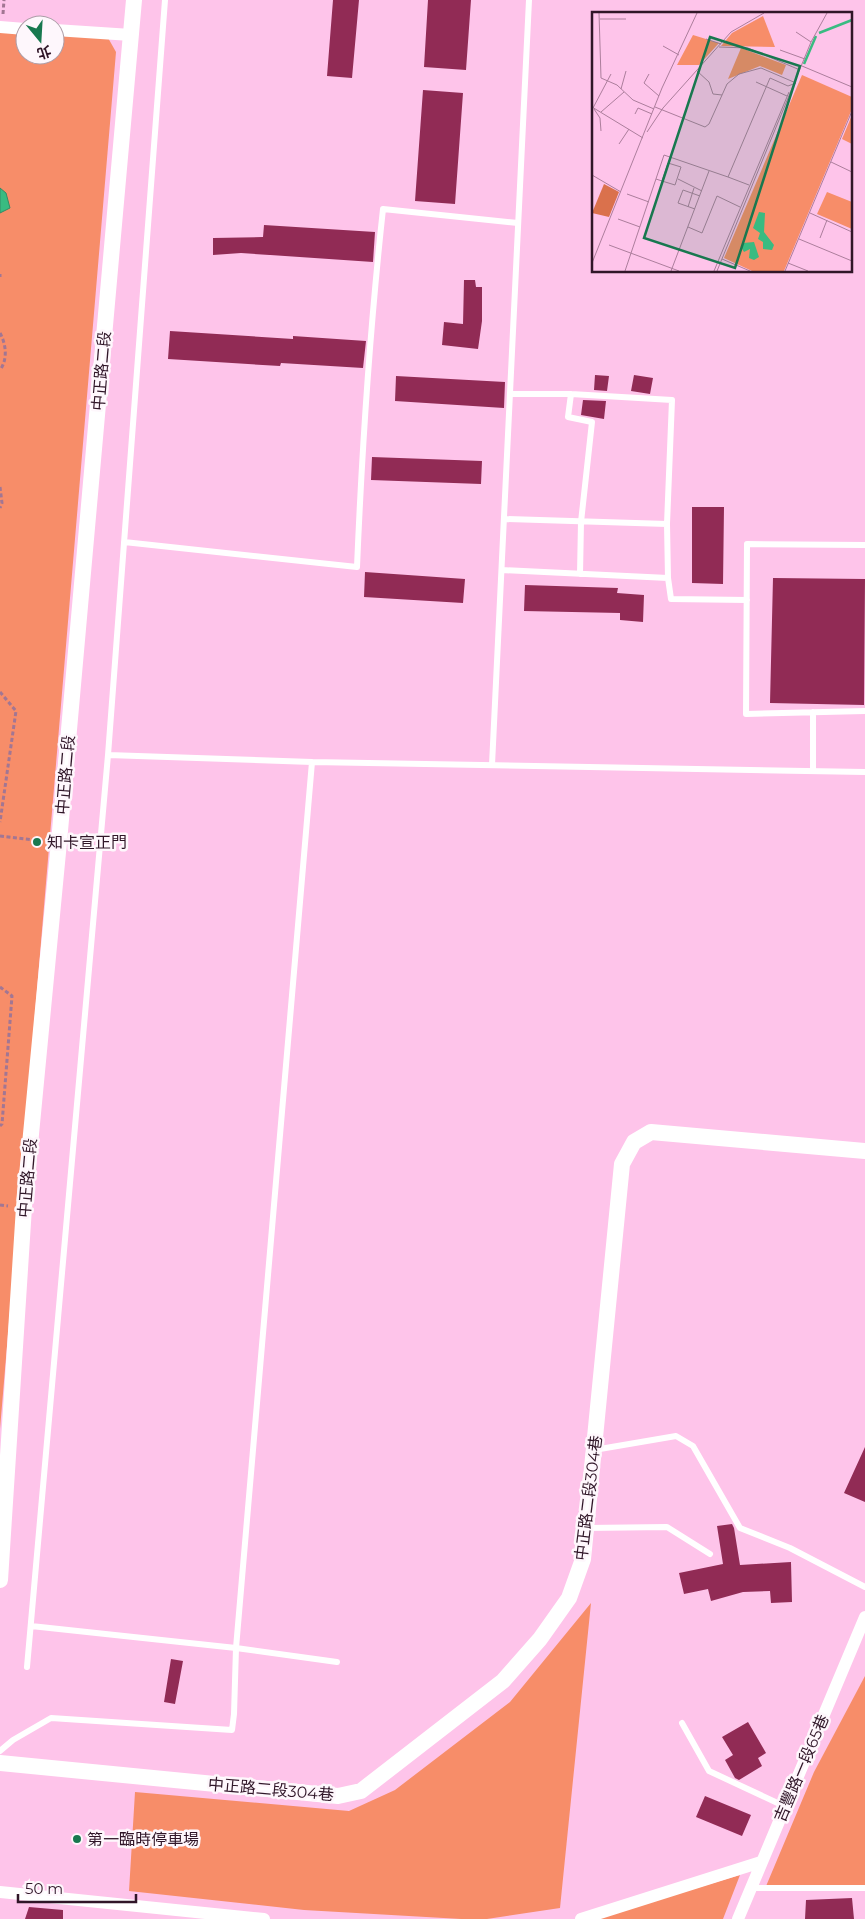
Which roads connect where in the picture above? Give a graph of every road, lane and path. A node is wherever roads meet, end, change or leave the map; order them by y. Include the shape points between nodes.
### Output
1 (134, 0) edge
2 (165, 0) edge
3 (529, 0) edge
4 (0, 27) edge
5 (15, 28) edge
6 (65, 31) edge
7 (132, 35) junction
8 (518, 223) junction
9 (0, 333) edge
10 (0, 370) edge
11 (510, 394) junction
12 (571, 394) junction
13 (0, 488) edge
14 (0, 508) edge
15 (504, 519) junction
16 (581, 522) junction
17 (668, 524) junction
18 (124, 542) junction
19 (865, 545) edge
20 (502, 570) junction
21 (580, 574) junction
22 (668, 578) junction
23 (747, 600) junction
24 (0, 692) edge
25 (865, 711) edge
26 (813, 712) junction
27 (108, 755) junction
28 (312, 762) junction
29 (492, 765) junction
30 (813, 771) junction
31 (865, 772) edge
32 (0, 822) edge
33 (0, 836) edge
34 (59, 842) junction
35 (0, 987) edge
36 (0, 1126) edge
37 (865, 1150) edge
38 (594, 1450) junction
39 (586, 1528) junction
40 (710, 1554) dead end
41 (0, 1580) edge
42 (865, 1587) edge
43 (865, 1617) edge
44 (30, 1626) junction
45 (236, 1648) junction
46 (337, 1662) dead end
47 (27, 1668) dead end
48 (682, 1723) dead end
49 (0, 1751) edge
50 (0, 1763) edge
51 (784, 1806) junction
52 (761, 1862) junction
53 (750, 1888) junction
54 (865, 1888) edge
55 (0, 1892) edge
56 (264, 1919) edge
57 (581, 1919) edge
58 (738, 1919) edge

1 - 7 street, 中正路二段
2 - 18 lane
3 - 8 lane
4 - 5 street
6 - 7 street
7 - 34 street, 中正路二段
8 - 11 lane
8 - 18 lane via 383,209 375,281 357,567
9 - 10 path via 4,341 5,363
11 - 12 lane
11 - 15 lane
12 - 16 lane via 568,417 592,422
12 - 17 lane via 672,400
13 - 14 path
15 - 16 lane
15 - 20 lane
16 - 17 lane
16 - 21 lane
17 - 22 lane
18 - 27 lane
19 - 23 lane via 747,544
20 - 21 lane
20 - 29 lane
21 - 22 lane
22 - 23 lane via 670,599
23 - 26 lane via 746,714
24 - 32 path via 16,711
25 - 26 lane
26 - 30 lane
27 - 28 lane
27 - 44 lane
28 - 29 lane
28 - 45 lane
29 - 30 lane
30 - 31 lane
33 - 34 path
34 - 41 street, 中正路二段 via 24,1207
35 - 36 path via 12,996
37 - 38 street, 中正路二段304巷 via 651,1132 634,1142 622,1164
38 - 39 street, 中正路二段304巷
38 - 42 lane via 676,1436 693,1446 740,1528 790,1548
39 - 40 lane via 667,1528
39 - 50 street, 中正路二段304巷 via 583,1559 569,1598 540,1639 503,1681 361,1791 338,1796
43 - 51 street, 吉豐路一段65巷
44 - 45 lane
44 - 47 lane
45 - 46 lane
45 - 49 lane via 232,1730 51,1718
48 - 51 lane via 710,1771
51 - 52 street, 吉豐路一段65巷
52 - 53 street, 吉豐路一段65巷
52 - 57 street
53 - 54 lane
53 - 58 street, 吉豐路一段65巷
55 - 56 street

